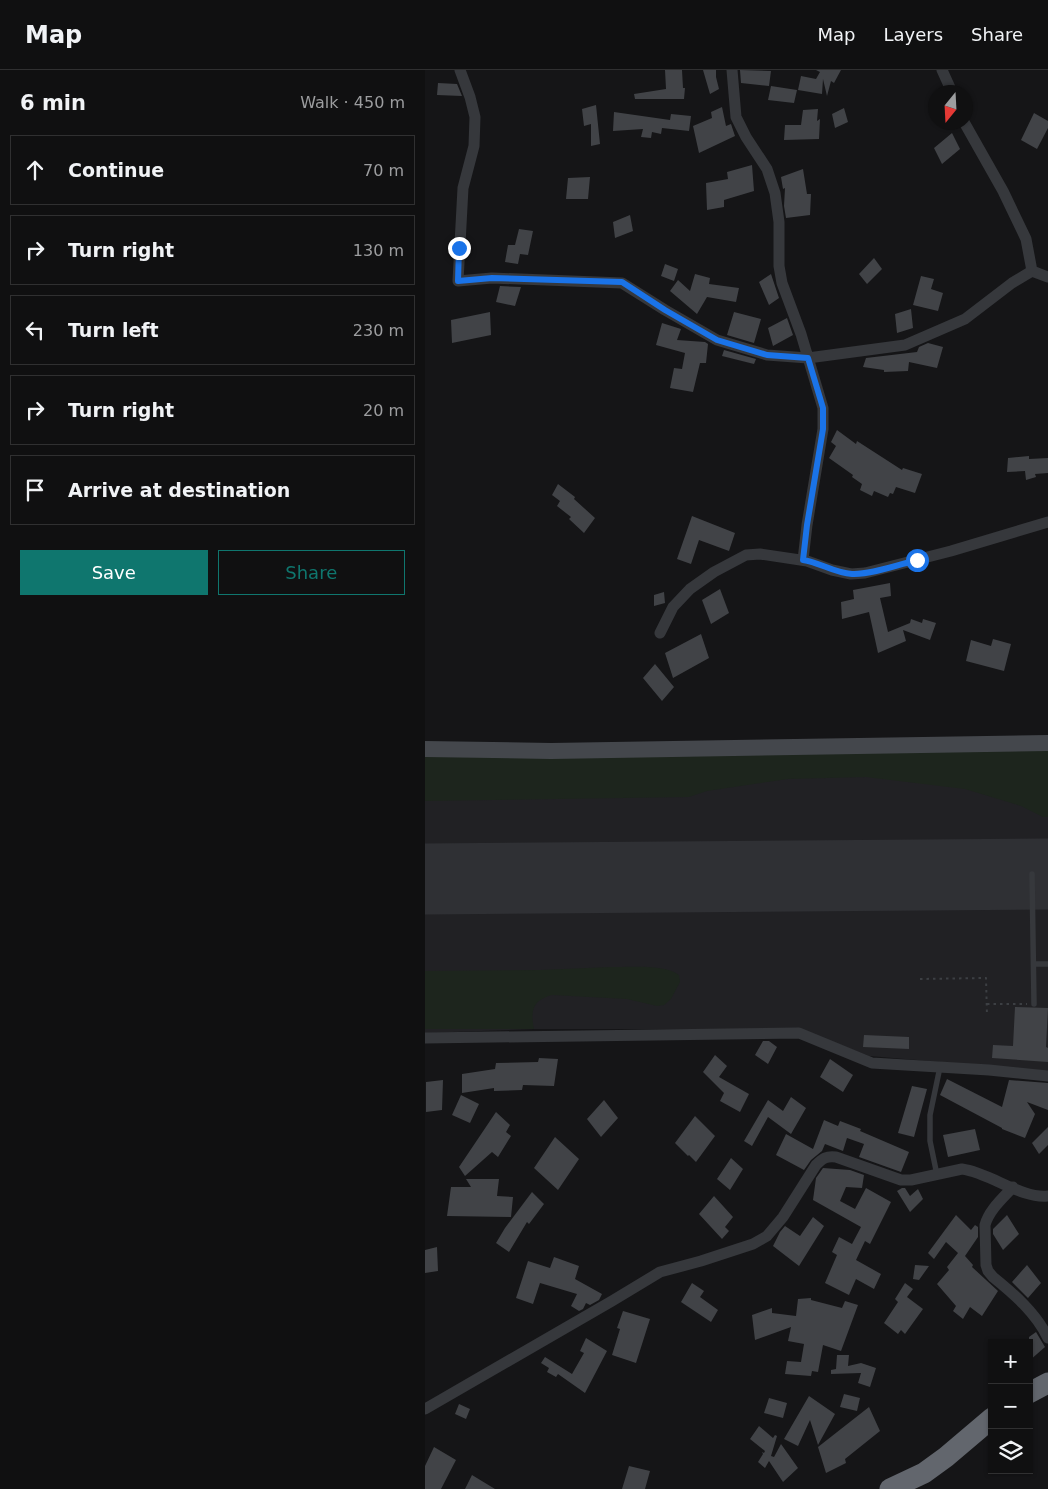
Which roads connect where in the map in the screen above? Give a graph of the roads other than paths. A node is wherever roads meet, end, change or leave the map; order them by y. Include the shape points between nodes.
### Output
1 (460, 70) edge
2 (732, 70) edge
3 (942, 70) edge
4 (949, 85) edge
5 (969, 130) edge
6 (1032, 271) junction
7 (1048, 277) edge
8 (808, 358) junction
9 (1048, 522) edge
10 (803, 560) junction
11 (660, 633) dead end
12 (1048, 743) edge
13 (425, 749) edge
14 (1032, 874) dead end
15 (1034, 964) junction
16 (1048, 964) edge
17 (1034, 1004) road end
18 (425, 1038) edge
19 (940, 1067) junction
20 (1048, 1076) edge
21 (937, 1175) junction
22 (1013, 1187) junction
23 (1048, 1196) edge
24 (1048, 1338) edge
25 (1048, 1373) edge
26 (1048, 1383) edge
27 (1033, 1387) edge
28 (1033, 1389) edge
29 (425, 1409) edge
30 (988, 1421) edge
31 (891, 1489) edge

1 - 8 street via 475,117 474,146 463,188 458,281 492,278 622,282 717,340 767,355
2 - 8 street via 735,117 767,170 775,193 782,283
3 - 4 street
5 - 6 street via 1026,239
6 - 7 street
6 - 8 street via 965,319 905,345
8 - 10 street via 823,408 823,429
9 - 10 street via 865,573 851,574
10 - 11 street via 746,554 690,589 673,607
12 - 13 street via 551,751
14 - 15 lane
15 - 16 lane
15 - 17 lane
18 - 19 street via 799,1033 872,1063
19 - 20 street
19 - 21 lane via 930,1115 930,1141
21 - 22 street via 962,1169
21 - 29 street via 901,1180 828,1156 815,1165 783,1218 767,1236 753,1244 660,1272
22 - 23 street via 1039,1197
22 - 24 street via 991,1212 985,1225 986,1265 993,1277 1031,1312
25 - 27 street
26 - 28 highway
30 - 31 highway via 924,1473

